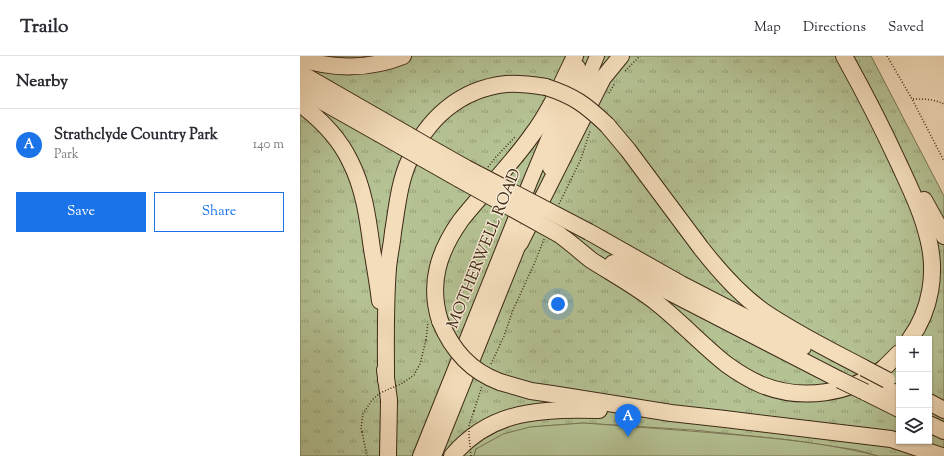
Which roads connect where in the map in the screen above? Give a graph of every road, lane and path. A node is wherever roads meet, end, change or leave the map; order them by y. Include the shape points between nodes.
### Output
1 (402, 56) edge
2 (575, 56) edge
3 (583, 56) edge
4 (597, 56) edge
5 (621, 56) edge
6 (844, 56) edge
7 (887, 56) edge
8 (300, 58) edge
9 (300, 73) edge
10 (300, 89) edge
11 (912, 99) junction
12 (300, 104) edge
13 (944, 104) edge
14 (881, 125) junction
15 (404, 141) junction
16 (944, 162) edge
17 (462, 173) junction
18 (560, 235) junction
19 (944, 236) edge
20 (520, 243) junction
21 (912, 336) edge
22 (426, 340) dead end
23 (896, 356) edge
24 (860, 371) junction
25 (386, 380) junction
26 (882, 386) edge
27 (896, 393) edge
28 (932, 404) edge
29 (898, 408) edge
30 (932, 410) edge
31 (944, 410) edge
32 (474, 411) dead end
33 (944, 416) edge
34 (752, 422) junction
35 (932, 425) edge
36 (944, 431) edge
37 (367, 456) edge
38 (388, 456) edge
39 (420, 456) edge
40 (434, 456) edge
41 (452, 456) edge
42 (471, 456) edge
43 (942, 456) edge

1 - 8 highway via 370,65 354,66 335,66
2 - 34 highway, bridge via 545,116 533,134 461,220 444,247 435,282 436,304 444,332 461,357 474,369 500,382 531,391 586,400
3 - 39 main road, MOTHERWELL ROAD
4 - 20 main road, MOTHERWELL ROAD
5 - 20 highway via 603,78
6 - 14 highway
7 - 11 path
9 - 15 highway
10 - 15 highway
11 - 13 path via 937,100
11 - 16 path
12 - 25 highway via 323,124 341,145 350,160 363,196 380,299
14 - 19 highway
14 - 21 highway via 922,217 929,239 931,288 923,317
15 - 17 highway, bridge
17 - 18 highway, bridge
17 - 24 highway, bridge via 589,232 681,284 828,360
18 - 23 highway via 590,259 669,312 727,364 762,385 796,393 826,393 871,377
18 - 26 highway, bridge via 840,380
20 - 40 main road, MOTHERWELL ROAD
22 - 37 path, bridge via 420,364 414,375 380,393 363,414 361,428
24 - 25 highway, bridge via 779,321 737,289 705,254 608,125 593,112 566,95 546,88 507,84 493,86 462,98 445,109 421,136 408,162 400,192 388,267
24 - 26 highway
25 - 38 highway via 389,400
26 - 27 highway
26 - 29 highway
28 - 31 highway
30 - 33 highway
32 - 42 path, bridge via 469,425
34 - 41 highway via 703,422 633,411 547,411 518,415 493,424 474,435
34 - 43 highway via 891,439
35 - 36 highway

